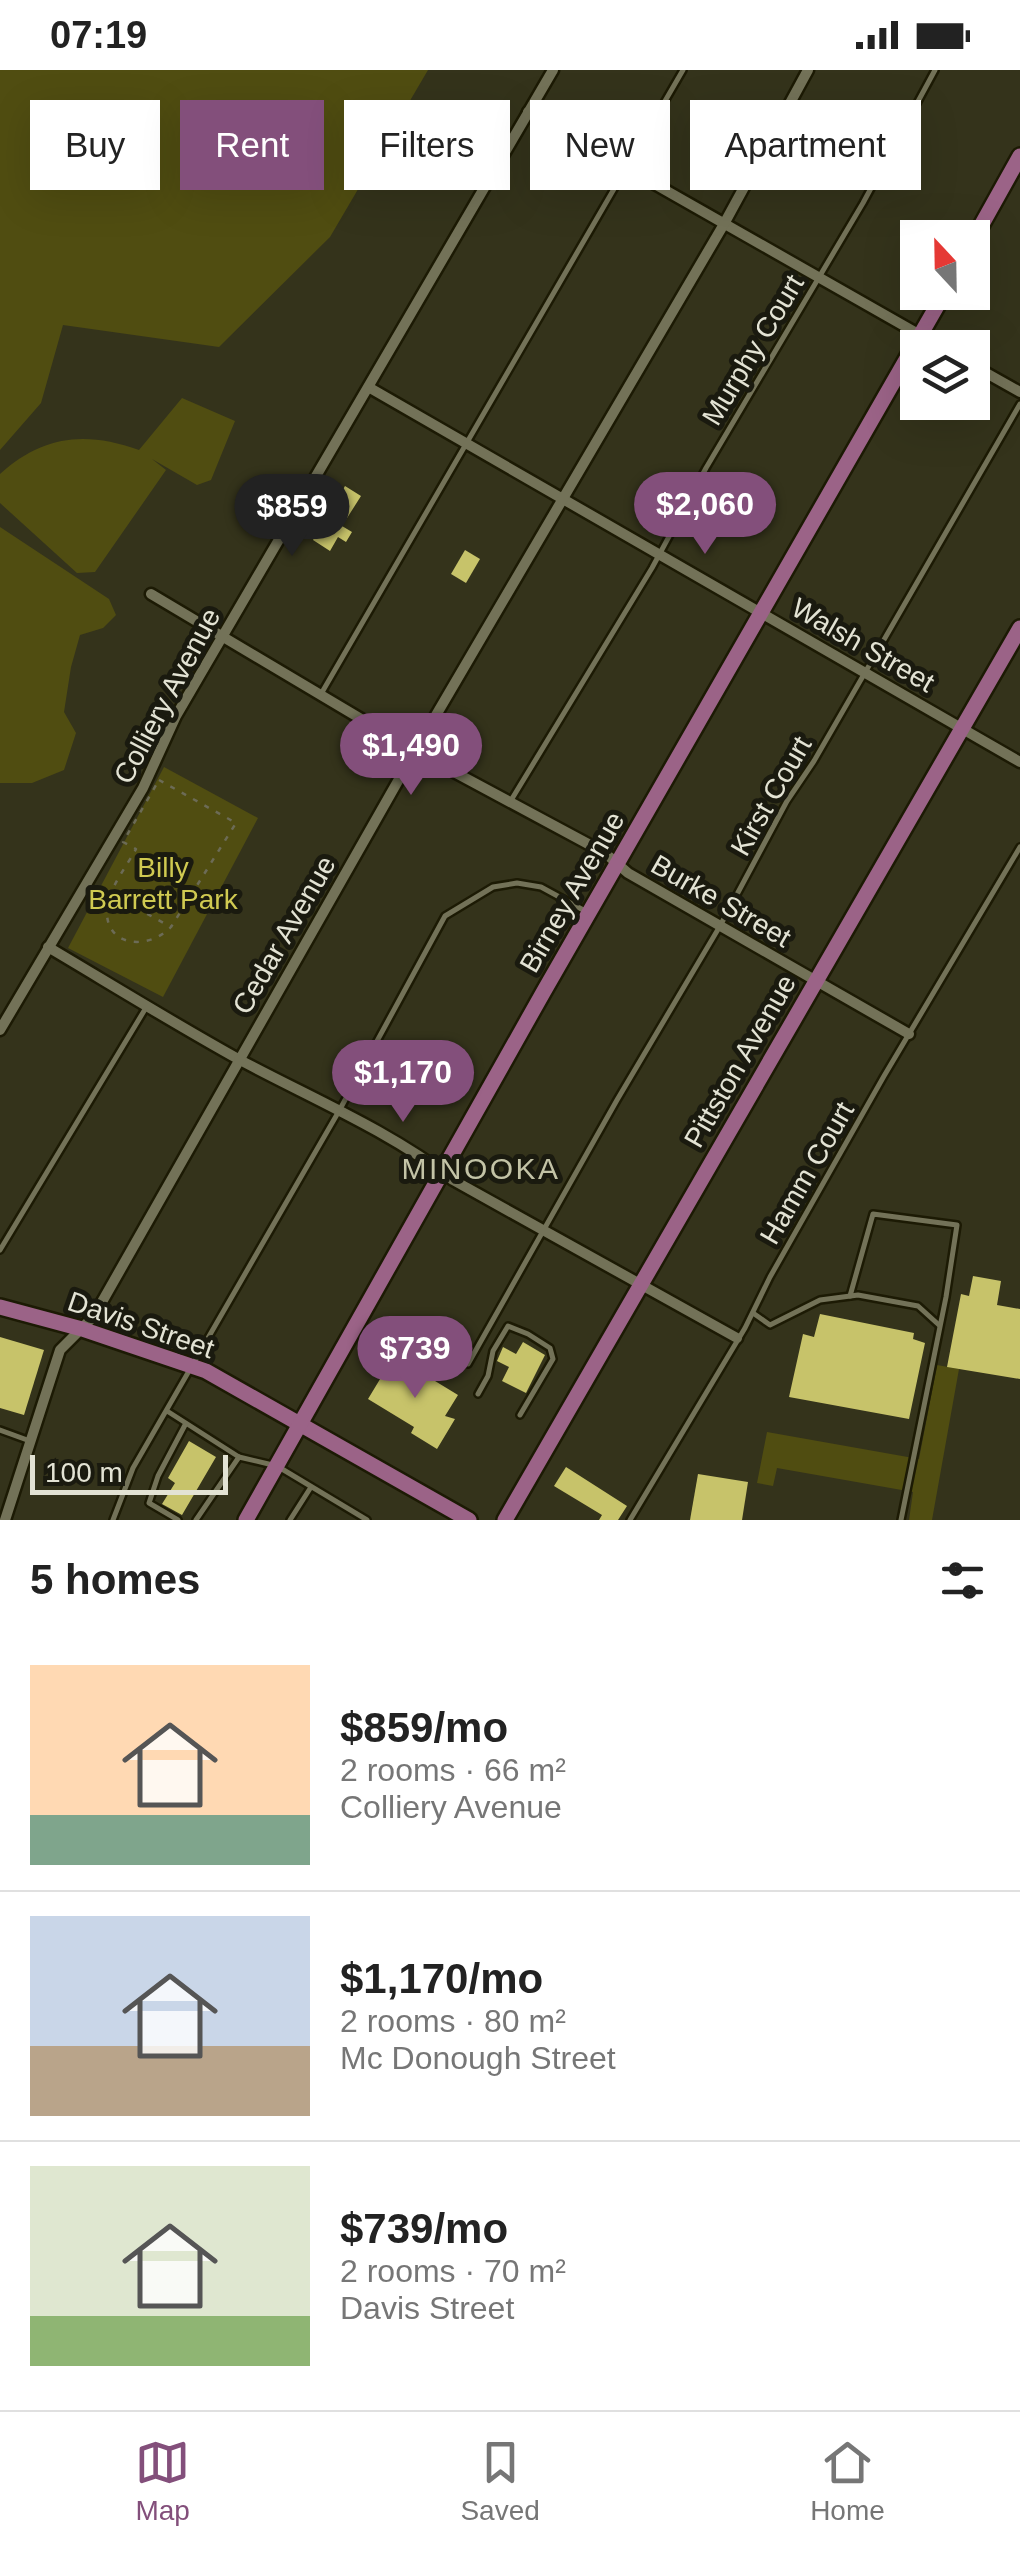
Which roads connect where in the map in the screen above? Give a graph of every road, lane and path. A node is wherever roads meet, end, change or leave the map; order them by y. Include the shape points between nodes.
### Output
1 (552, 70) edge
2 (683, 70) edge
3 (808, 70) edge
4 (935, 70) edge
5 (665, 100) edge
6 (528, 112) joint
7 (1020, 156) edge
8 (612, 190) edge
9 (664, 190) edge
10 (984, 220) edge
11 (724, 224) junction
12 (820, 276) junction
13 (913, 330) edge
14 (900, 373) edge
15 (990, 374) edge
16 (370, 388) junction
17 (1020, 392) edge
18 (1020, 404) edge
19 (467, 442) junction
20 (561, 498) junction
21 (659, 553) junction
22 (151, 594) dead end
23 (762, 613) junction
24 (1020, 628) edge
25 (224, 635) junction
26 (865, 672) junction
27 (321, 694) junction
28 (962, 728) junction
29 (415, 751) junction
30 (1020, 762) edge
31 (510, 803) junction
32 (1020, 846) edge
33 (617, 864) junction
34 (111, 894) junction
35 (589, 913) junction
36 (720, 926) junction
37 (171, 927) junction
38 (48, 947) junction
39 (816, 980) junction
40 (147, 1006) junction
41 (0, 1030) edge
42 (909, 1034) junction
43 (239, 1059) junction
44 (339, 1111) junction
45 (442, 1172) junction
46 (545, 1232) junction
47 (0, 1250) edge
48 (640, 1285) junction
49 (850, 1296) junction
50 (0, 1306) edge
51 (753, 1313) junction
52 (939, 1325) junction
53 (82, 1329) junction
54 (737, 1338) junction
55 (468, 1364) dead end
56 (194, 1365) junction
57 (478, 1394) dead end
58 (167, 1412) junction
59 (520, 1415) dead end
60 (300, 1424) junction
61 (185, 1425) junction
62 (0, 1430) edge
63 (30, 1441) junction
64 (239, 1457) junction
65 (277, 1466) junction
66 (311, 1486) junction
67 (7, 1517) edge
68 (200, 1519) edge
69 (250, 1519) edge
70 (113, 1520) edge
71 (178, 1520) edge
72 (290, 1520) edge
73 (367, 1520) edge
74 (469, 1520) edge
75 (504, 1520) edge
76 (630, 1520) edge
77 (901, 1520) edge

1 - 6 street, Colliery Avenue
2 - 5 lane
3 - 11 street, Cedar Avenue
4 - 12 lane, Murphy Court
6 - 16 street, Colliery Avenue
7 - 10 main road
8 - 19 lane
9 - 11 street
11 - 12 street
11 - 20 street, Cedar Avenue
12 - 13 street
12 - 21 lane, Murphy Court
14 - 23 main road, Birney Avenue
15 - 17 street
16 - 19 street, Walsh Street
16 - 25 street, Colliery Avenue
18 - 26 lane, Kirst Court
19 - 20 street, Walsh Street
19 - 27 lane
20 - 21 street, Walsh Street
20 - 29 street, Cedar Avenue
21 - 23 street, Walsh Street
21 - 31 lane, Murphy Court
22 - 25 street, Burke Street
23 - 26 street, Walsh Street
23 - 33 main road, Birney Avenue
24 - 28 main road, Pittston Avenue
25 - 27 street, Burke Street
25 - 38 street, Colliery Avenue via 176,716 144,788
26 - 28 street, Walsh Street
26 - 36 lane, Kirst Court
27 - 29 street, Burke Street
28 - 30 street, Walsh Street
28 - 39 main road, Pittston Avenue
29 - 31 street, Burke Street
29 - 43 street, Cedar Avenue
31 - 33 street, Burke Street
32 - 42 lane, Hamm Court
33 - 35 main road, Birney Avenue
33 - 36 street, Burke Street
34 - 37 path
34 - 37 path via 111,926 132,943 147,944
34 - 37 path via 136,849 124,842 158,780 236,823
35 - 44 lane via 541,886 517,883 494,888 445,916
35 - 45 main road, Birney Avenue
36 - 39 street, Burke Street
36 - 46 lane, Kirst Court
38 - 40 street
38 - 41 street, Colliery Avenue
39 - 42 street, Burke Street
39 - 48 main road, Pittston Avenue
40 - 43 street
40 - 47 lane
42 - 51 lane, Hamm Court
43 - 44 street
43 - 53 street, Cedar Avenue
44 - 45 street
44 - 56 lane
45 - 46 street
45 - 60 main road, Birney Avenue
46 - 48 street
46 - 55 lane, Kirst Court
48 - 54 street
48 - 75 main road, Pittston Avenue
49 - 51 lane via 820,1300 770,1325
49 - 52 lane via 918,1306
49 - 52 lane via 874,1214 957,1225
50 - 53 main road, Davis Street
51 - 54 lane, Hamm Court
52 - 77 lane
53 - 56 main road, Davis Street
53 - 63 street, Cedar Avenue via 60,1350
54 - 76 lane, Hamm Court
56 - 58 lane
56 - 60 main road, Davis Street
57 - 59 lane via 508,1326 528,1334 550,1348 552,1359
58 - 61 lane
58 - 70 lane via 128,1477
60 - 65 main road, Birney Avenue
60 - 74 main road, Davis Street
61 - 64 lane
61 - 71 lane via 149,1503
62 - 63 lane
63 - 67 street, Cedar Avenue
64 - 65 lane
64 - 68 lane
65 - 66 lane
65 - 69 main road, Birney Avenue
66 - 72 lane
66 - 73 lane

